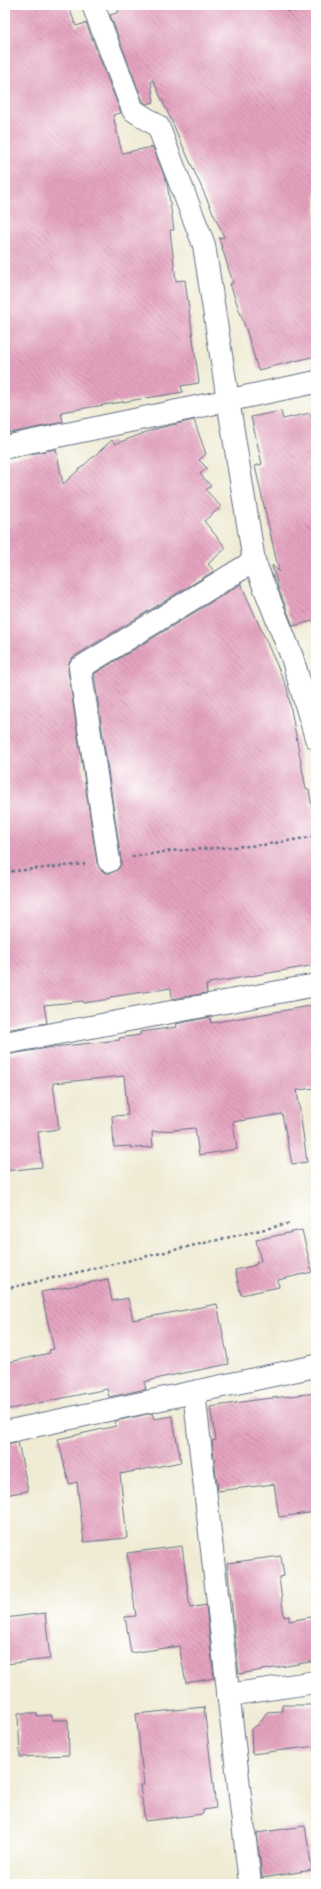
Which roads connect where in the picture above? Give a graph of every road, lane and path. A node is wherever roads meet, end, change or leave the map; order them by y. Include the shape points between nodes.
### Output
1 (92, 5) edge
2 (316, 382) edge
3 (228, 400) junction
4 (5, 447) edge
5 (254, 561) junction
6 (316, 738) edge
7 (316, 836) edge
8 (109, 861) junction
9 (5, 872) edge
10 (316, 985) edge
11 (5, 1043) edge
12 (291, 1223) dead end
13 (5, 1289) edge
14 (316, 1366) edge
15 (194, 1392) junction
16 (5, 1432) edge
17 (316, 1682) edge
18 (228, 1695) junction
19 (250, 1884) edge

1 - 3 street via 133,110 158,126 204,245
2 - 3 street
3 - 4 street
3 - 5 street
5 - 6 street via 292,657
5 - 8 street via 80,668
7 - 8 path via 264,845 170,851
8 - 9 path
10 - 11 street
12 - 13 path
14 - 15 street
15 - 16 street
15 - 18 street
17 - 18 street
18 - 19 street

